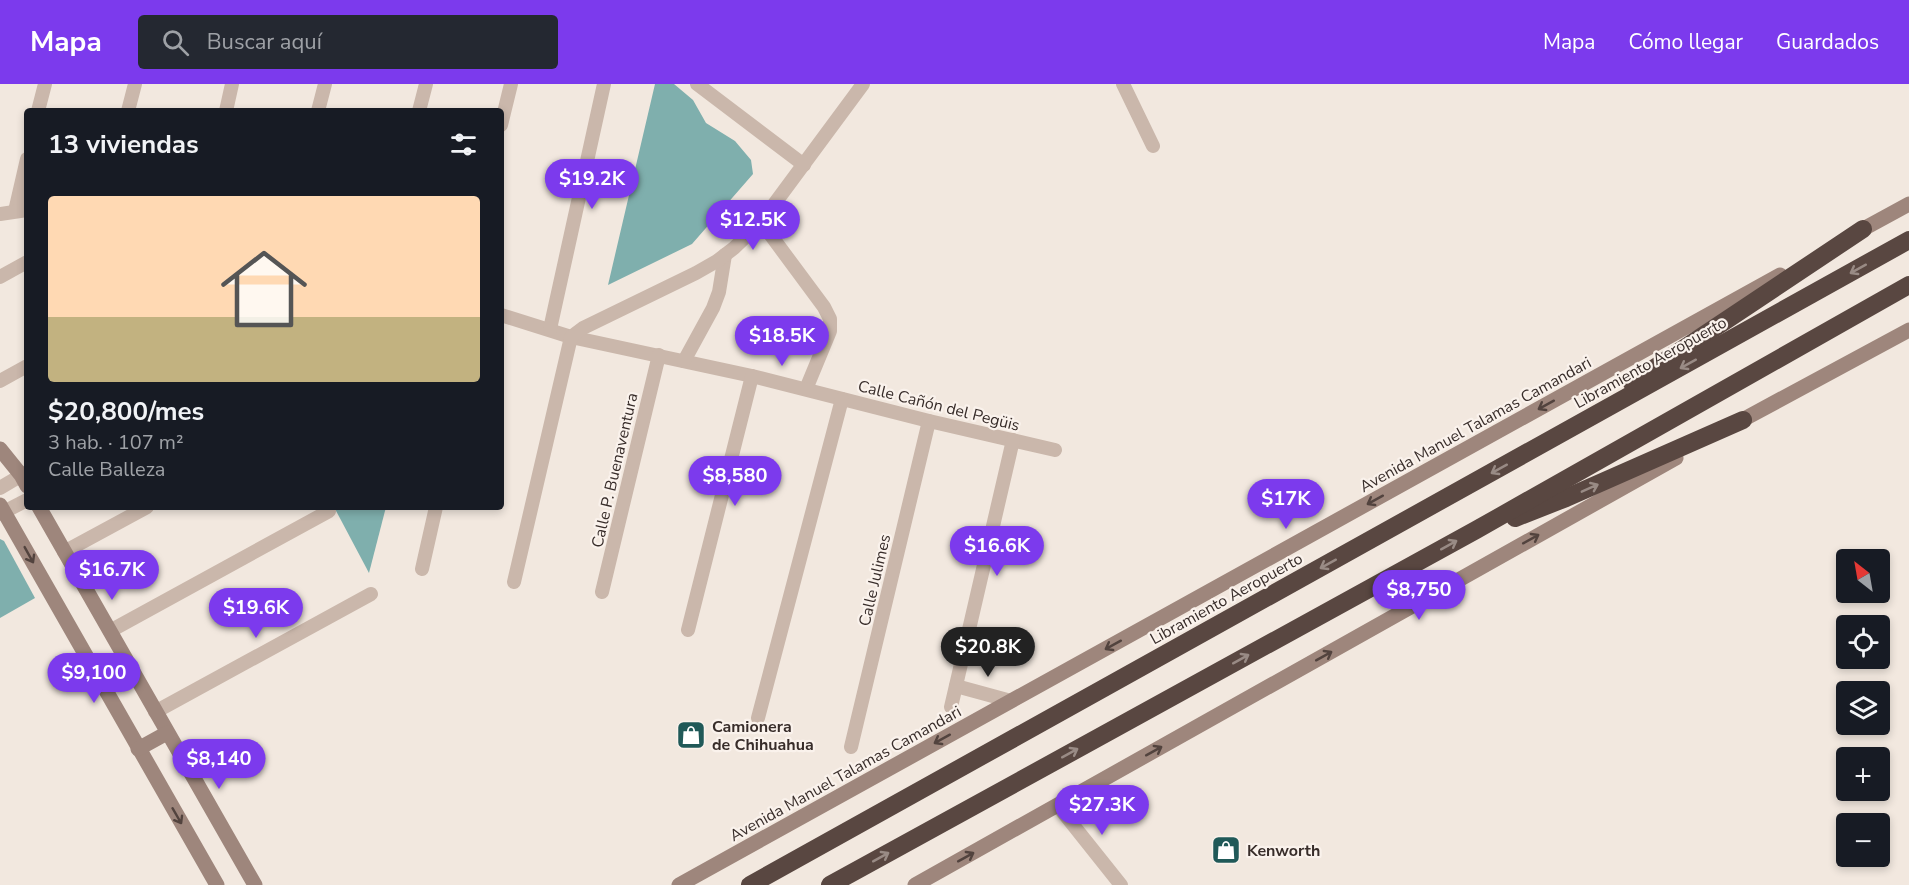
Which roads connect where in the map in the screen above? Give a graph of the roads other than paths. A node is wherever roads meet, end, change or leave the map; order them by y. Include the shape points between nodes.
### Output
1 (45, 84) edge
2 (135, 84) edge
3 (232, 84) edge
4 (325, 84) edge
5 (426, 84) edge
6 (511, 84) edge
7 (604, 84) edge
8 (697, 84) edge
9 (863, 84) edge
10 (1123, 84) edge
11 (39, 108) edge
12 (129, 108) edge
13 (227, 108) edge
14 (319, 108) edge
15 (420, 108) edge
16 (504, 113) edge
17 (1153, 147) dead end
18 (804, 165) junction
19 (24, 185) edge
20 (1909, 204) edge
21 (21, 211) edge
22 (0, 214) edge
23 (761, 222) junction
24 (1863, 229) junction
25 (1909, 240) edge
26 (725, 255) junction
27 (24, 264) edge
28 (0, 277) edge
29 (1909, 285) edge
30 (504, 316) edge
31 (550, 329) junction
32 (1909, 330) edge
33 (571, 337) junction
34 (659, 355) junction
35 (684, 361) junction
36 (24, 368) edge
37 (752, 376) junction
38 (0, 381) edge
39 (806, 389) junction
40 (842, 399) junction
41 (1743, 420) junction
42 (929, 421) junction
43 (1566, 432) junction
44 (1013, 440) junction
45 (0, 449) edge
46 (1055, 450) dead end
47 (24, 477) edge
48 (24, 478) edge
49 (0, 488) edge
50 (24, 501) edge
51 (2, 510) edge
52 (41, 510) edge
53 (141, 510) edge
54 (435, 510) edge
55 (329, 511) dead end
56 (1476, 530) junction
57 (64, 552) junction
58 (422, 569) dead end
59 (514, 582) dead end
60 (602, 592) dead end
61 (371, 594) dead end
62 (688, 630) dead end
63 (110, 631) junction
64 (956, 686) junction
65 (1011, 701) junction
66 (951, 707) dead end
67 (155, 712) junction
68 (758, 718) dead end
69 (167, 733) junction
70 (851, 747) dead end
71 (138, 749) junction
72 (1058, 806) junction
73 (253, 884) edge
74 (217, 885) edge
75 (680, 885) edge
76 (750, 885) edge
77 (830, 885) edge
78 (915, 885) edge
79 (1121, 885) edge

1 - 11 street
2 - 12 street
3 - 13 street
4 - 14 street
5 - 15 street
6 - 16 street
7 - 31 street
8 - 18 street
9 - 18 street
10 - 17 street
18 - 23 street
19 - 21 street
20 - 24 main road, Avenida Manuel Talamas Camandari
21 - 22 street
23 - 26 street
23 - 39 street via 830,319 830,331
24 - 43 highway via 1639,378
24 -> 65 main road, Avenida Manuel Talamas Camandari
25 -> 43 highway, Libramiento Aeropuerto
26 - 33 street
26 - 35 street via 713,308
27 - 28 street
29 - 56 highway
30 - 31 street, Calle Cañón del Pegüis
31 - 33 street, Calle Cañón del Pegüis
32 - 41 main road
33 - 34 street, Calle Cañón del Pegüis
33 - 59 street
34 - 35 street, Calle Cañón del Pegüis
34 - 60 street, Calle P. Buenaventura
35 - 37 street, Calle Cañón del Pegüis
36 - 38 street
37 - 39 street, Calle Cañón del Pegüis
37 - 62 street
39 - 40 street, Calle Cañón del Pegüis
40 - 42 street, Calle Cañón del Pegüis
40 - 68 street
56 -> 41 highway via 1566,498
72 -> 41 main road
42 - 44 street, Calle Cañón del Pegüis
42 - 70 street, Calle Julimes
43 -> 76 highway, Libramiento Aeropuerto
44 - 46 street, Calle Cañón del Pegüis
44 - 64 street
45 - 47 main road
48 - 49 street
50 - 51 street
51 -> 71 main road
52 - 57 main road
53 - 57 street
54 - 58 street
55 - 63 street
77 -> 56 highway
57 - 63 main road
61 - 67 street
63 - 67 main road
64 - 65 street
64 - 66 street
65 -> 75 main road, Avenida Manuel Talamas Camandari
67 - 69 main road
69 - 71 main road
69 - 73 main road
71 -> 74 main road
78 -> 72 main road
72 - 79 street

